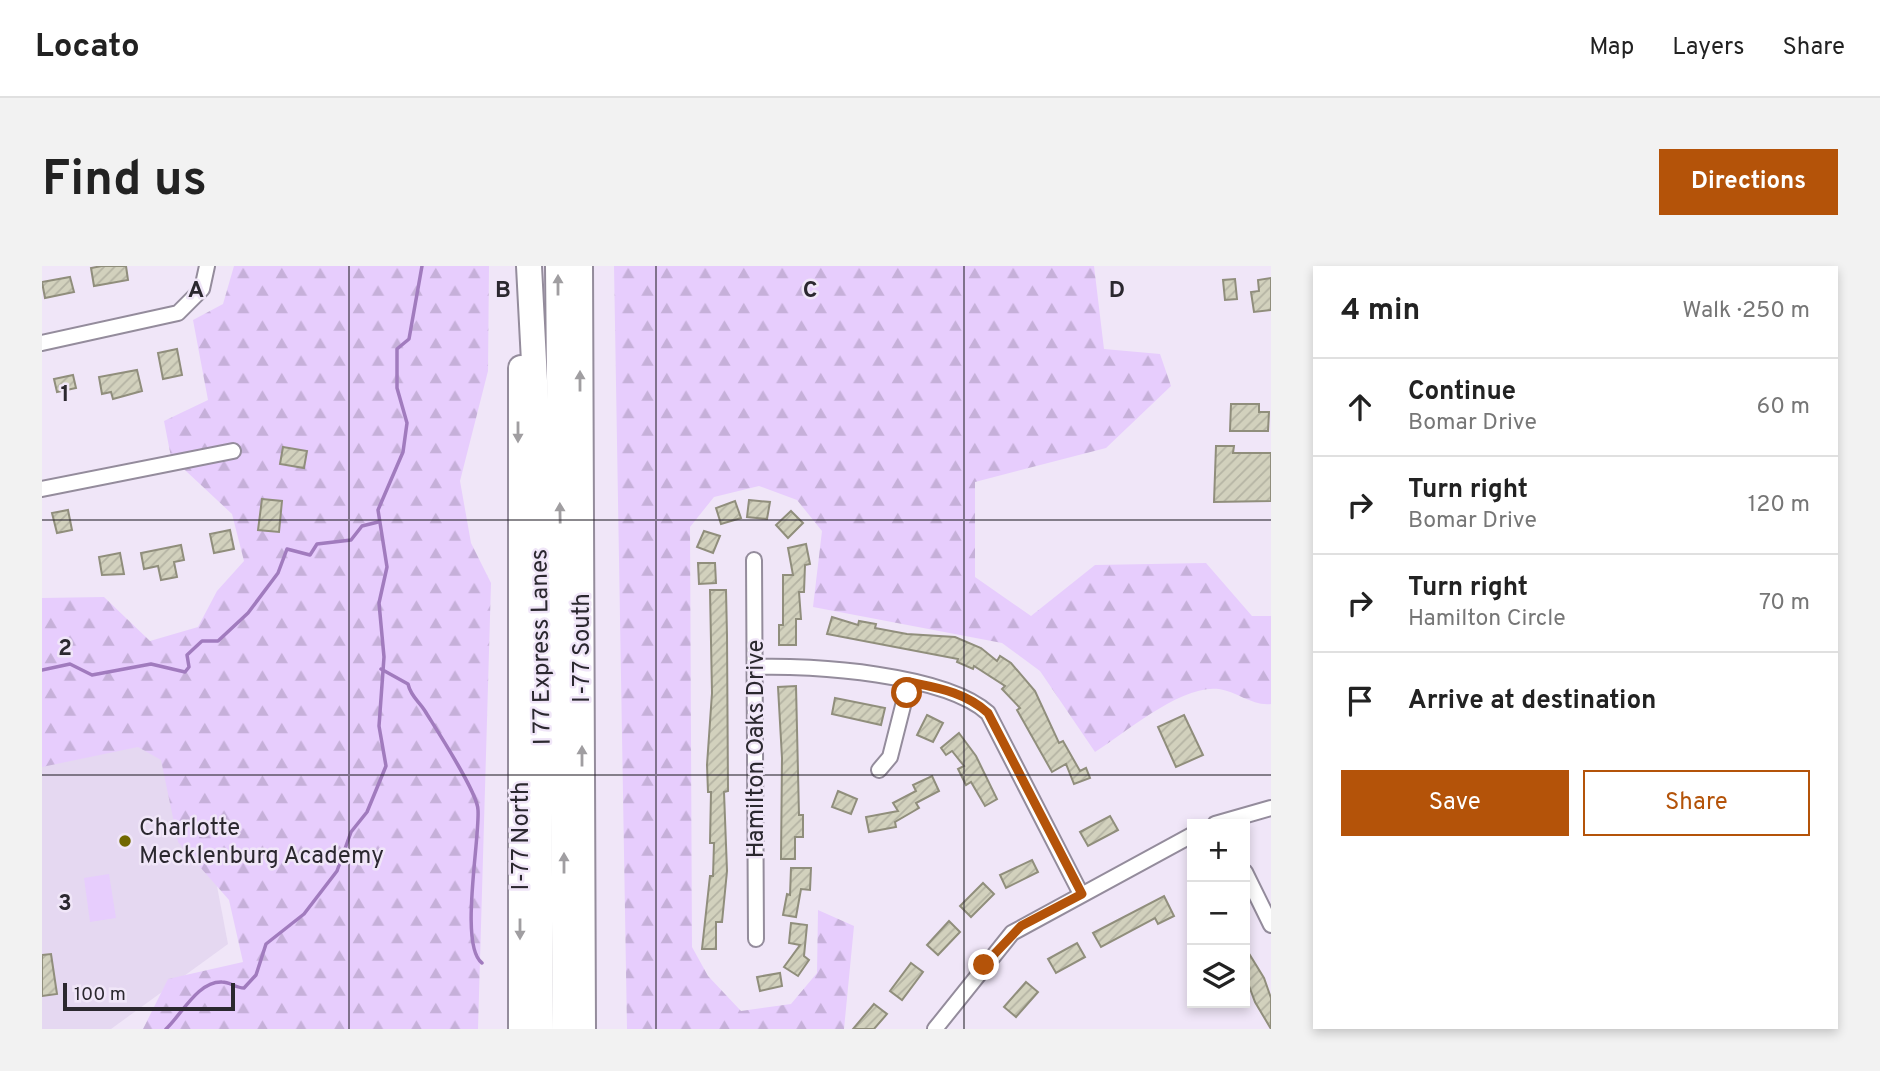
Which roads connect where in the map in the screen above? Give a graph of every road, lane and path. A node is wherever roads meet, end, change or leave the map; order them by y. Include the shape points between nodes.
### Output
1 (207, 266) edge
2 (527, 266) edge
3 (558, 266) edge
4 (580, 266) edge
5 (42, 343) edge
6 (233, 451) dead end
7 (42, 489) edge
8 (754, 559) dead end
9 (755, 667) junction
10 (909, 682) junction
11 (879, 770) dead end
12 (1271, 807) edge
13 (1234, 819) edge
14 (1187, 838) edge
15 (1250, 882) edge
16 (1082, 894) junction
17 (1271, 925) edge
18 (756, 939) dead end
19 (521, 1029) edge
20 (541, 1029) edge
21 (565, 1029) edge
22 (583, 1029) edge
23 (935, 1029) edge

1 - 5 street via 202,289 178,313
2 -> 19 highway, I-77 North via 518,418
2 - 20 highway, I 77 Express Lanes via 538,432
21 -> 3 highway, I 77 Express Lanes
22 -> 4 highway, I-77 South
6 - 7 street
8 - 9 street, Hamilton Oaks Drive
9 - 10 street via 825,668
9 - 18 street, Hamilton Oaks Drive
10 - 11 street via 890,757
10 - 16 street via 956,692 988,713
12 - 13 street
14 - 16 street
15 - 17 street
16 - 23 street via 1012,933

